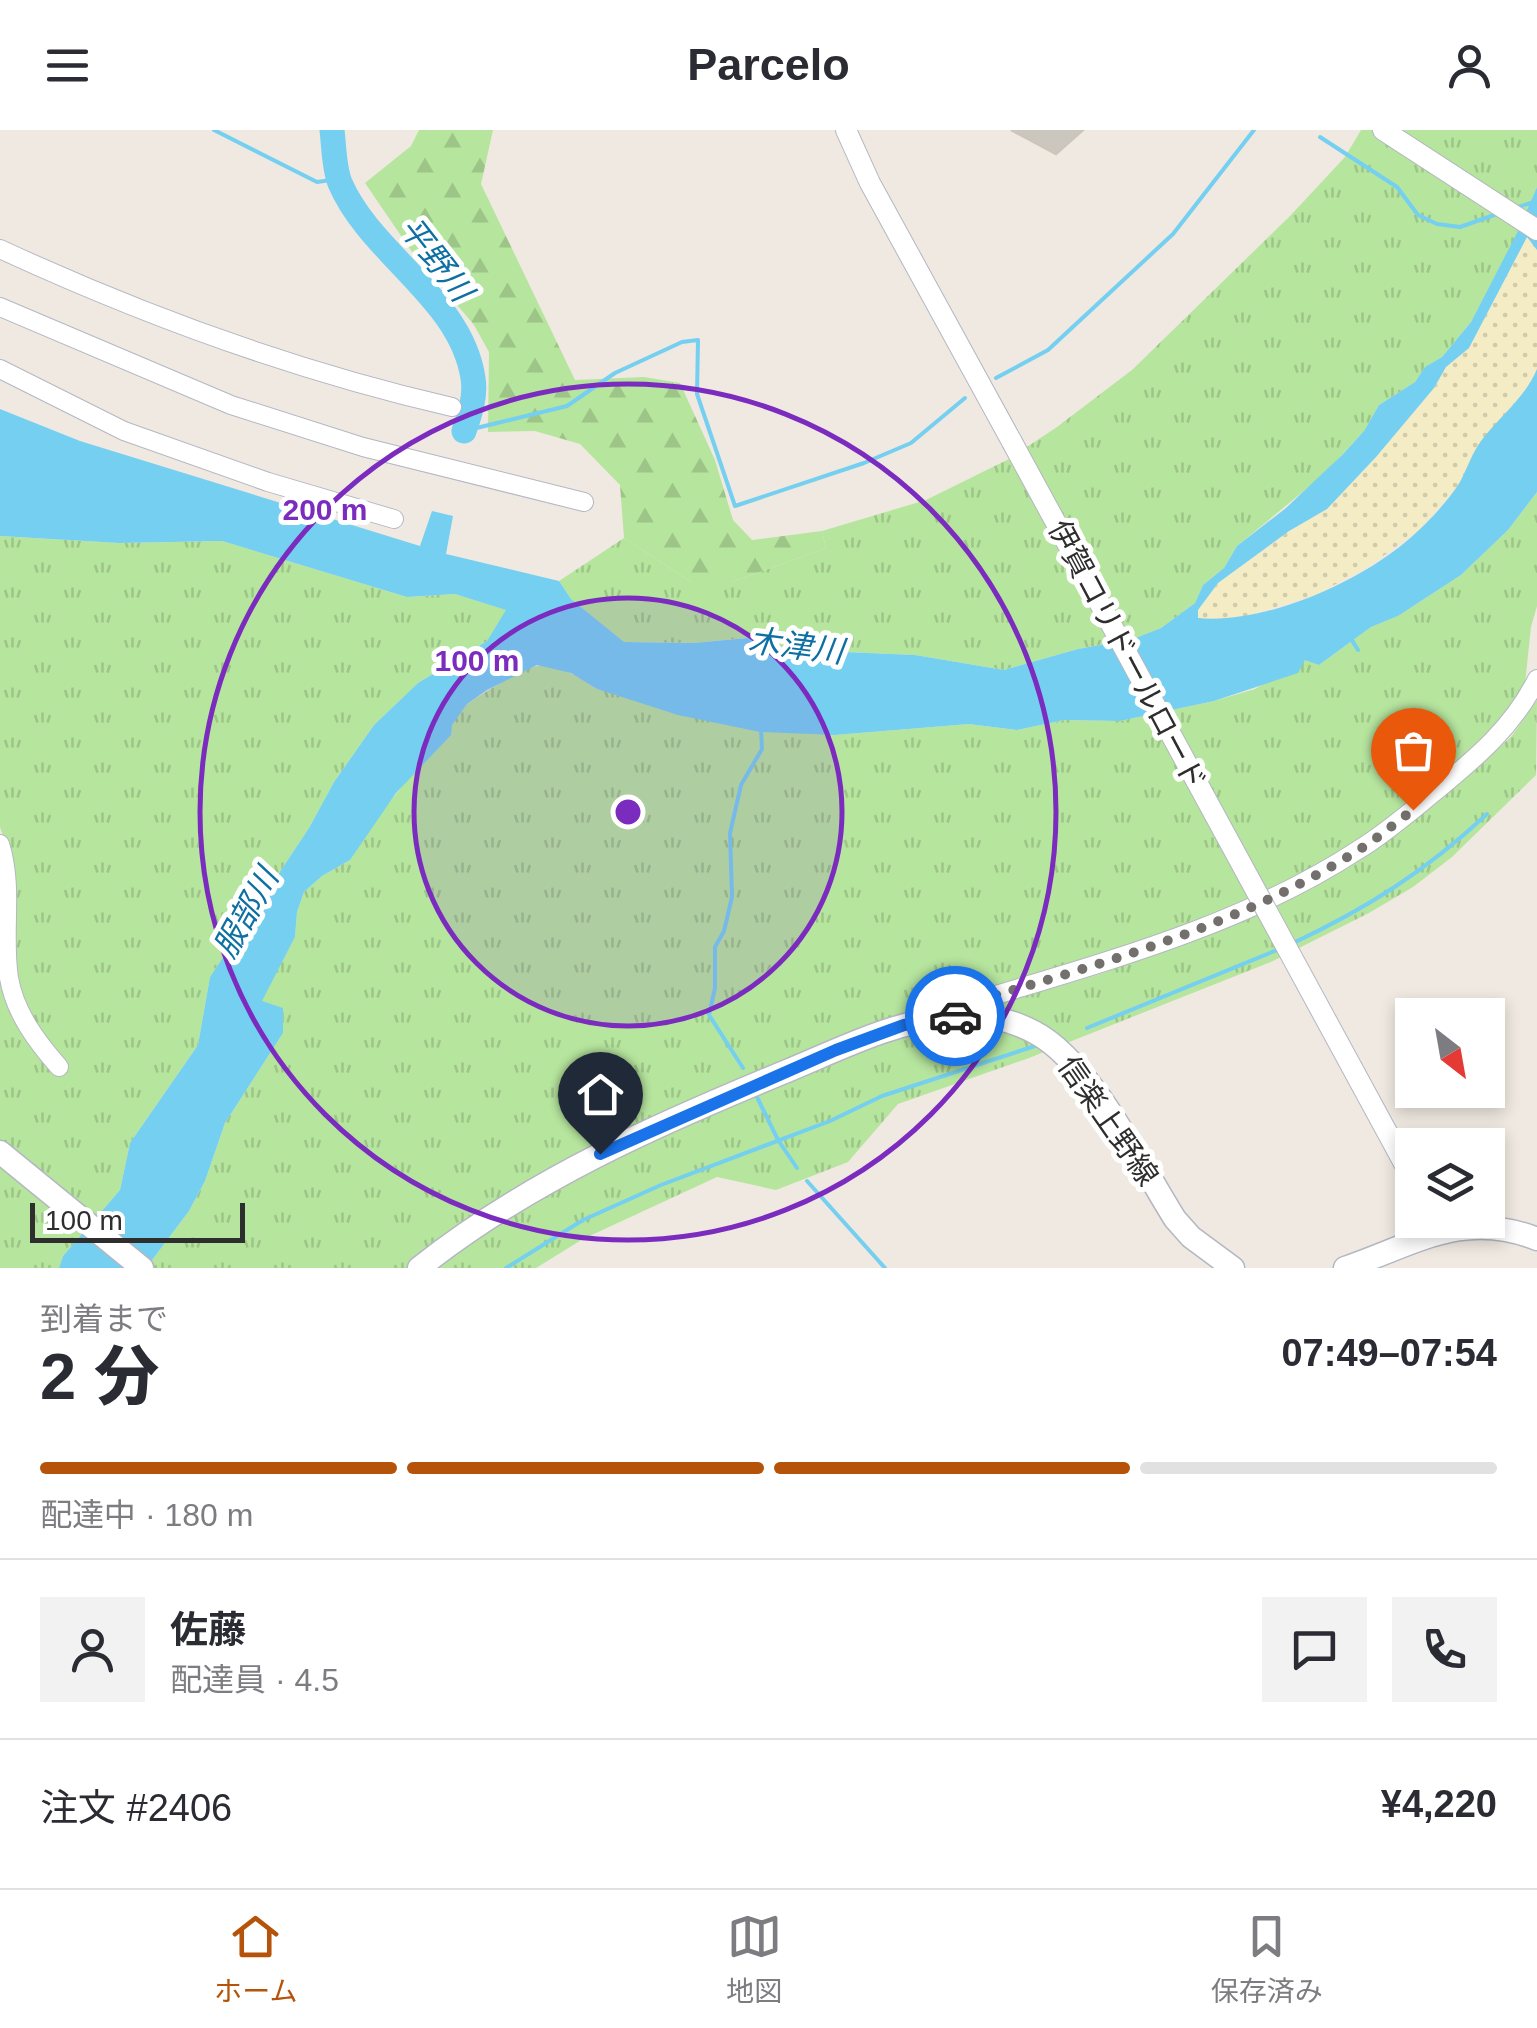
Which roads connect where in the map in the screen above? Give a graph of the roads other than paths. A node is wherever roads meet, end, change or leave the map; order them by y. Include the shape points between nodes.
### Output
1 (846, 130) edge
2 (1382, 130) edge
3 (1537, 230) edge
4 (0, 249) edge
5 (0, 307) edge
6 (0, 369) edge
7 (452, 408) dead end
8 (584, 502) dead end
9 (394, 519) dead end
10 (1537, 679) edge
11 (0, 844) edge
12 (983, 1016) junction
13 (60, 1067) dead end
14 (1395, 1147) edge
15 (0, 1152) edge
16 (1505, 1230) edge
17 (1412, 1238) edge
18 (1537, 1240) edge
19 (142, 1268) edge
20 (419, 1268) edge
21 (1233, 1268) edge
22 (1346, 1268) edge

1 - 14 street, 伊賀コリドールロード, bridge
2 - 3 street
4 - 7 street via 239,348
5 - 8 street via 231,404 362,447
6 - 9 street via 124,431
10 - 12 street via 1486,750 1361,849 1270,899 1178,936 993,996
11 - 13 street via 9,886 10,980 36,1042
12 - 20 main road, 信楽上野線 via 932,1018 889,1030 657,1127 513,1200
12 - 21 main road, 信楽上野線 via 1037,1034 1075,1066 1175,1218
15 - 19 main road
16 - 18 main road
17 - 22 main road

